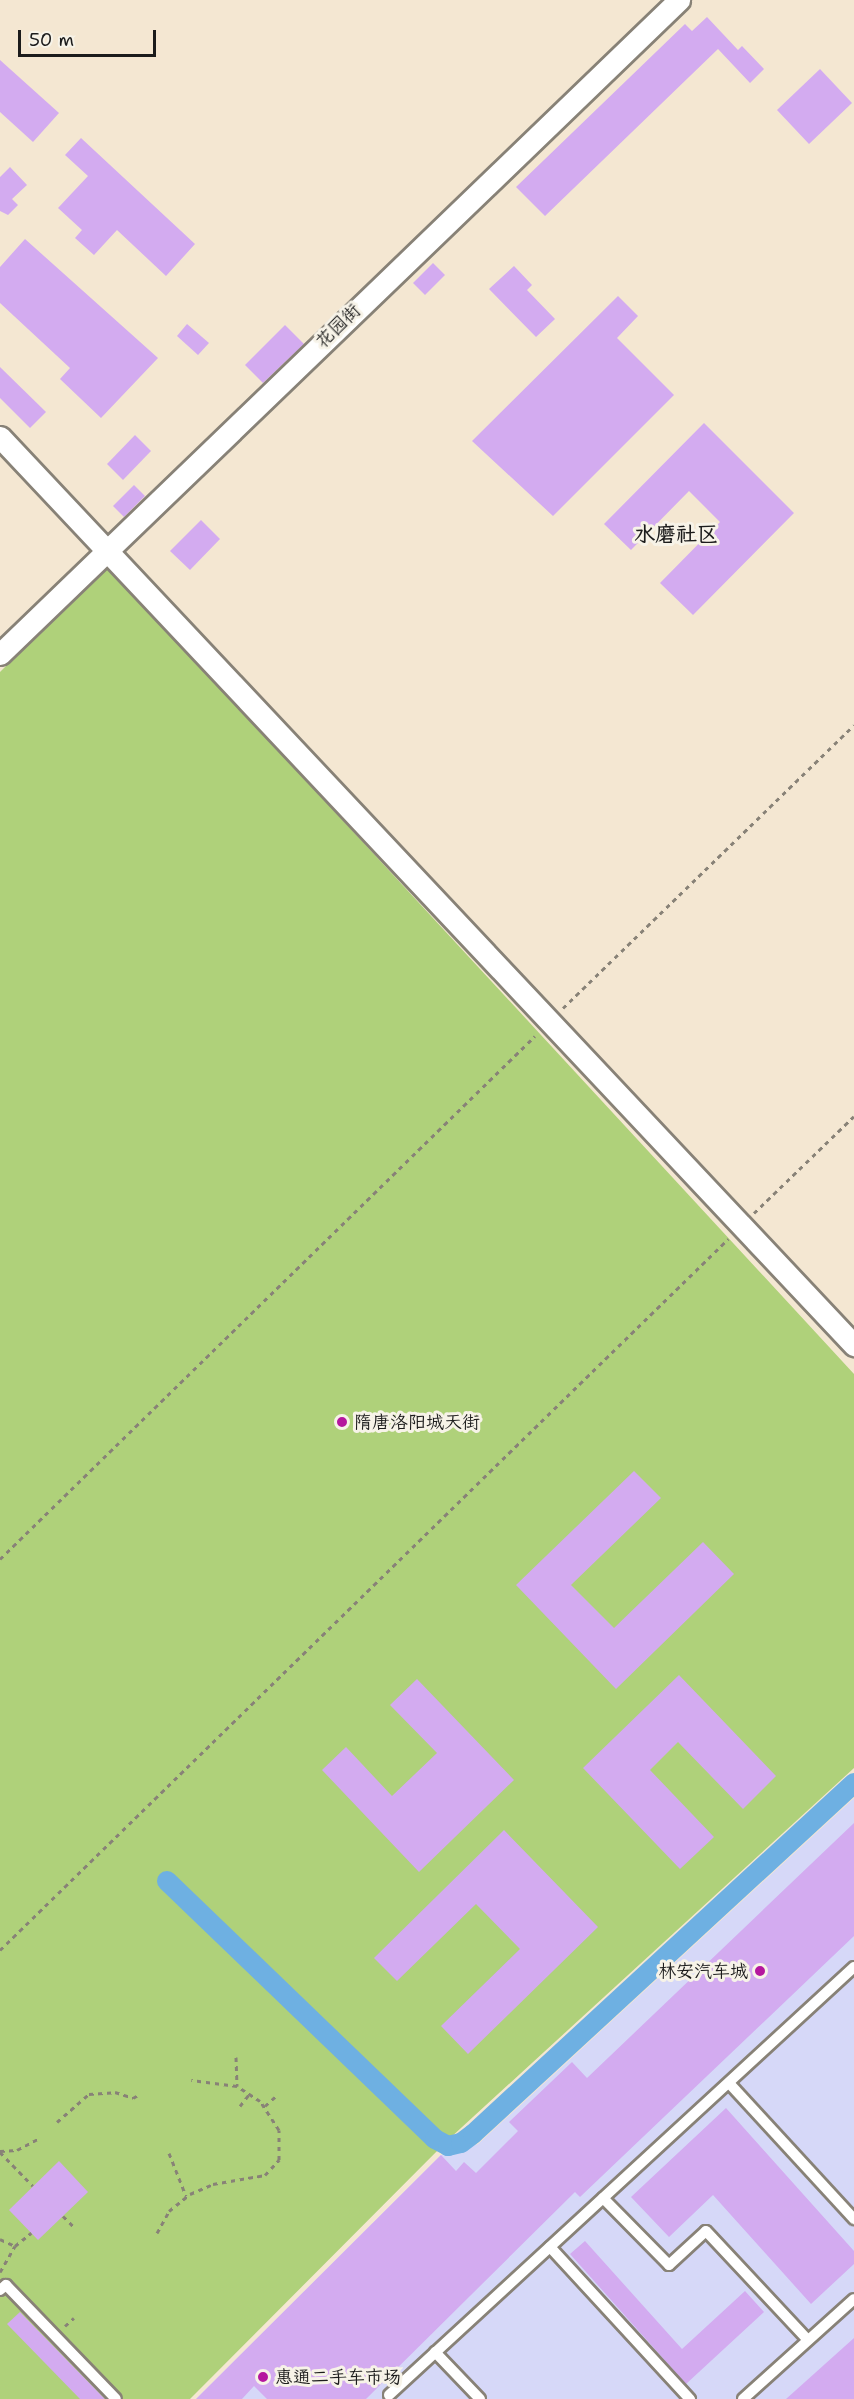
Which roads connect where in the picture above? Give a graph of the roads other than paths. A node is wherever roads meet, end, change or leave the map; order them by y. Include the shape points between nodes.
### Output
1 (679, 0) edge
2 (0, 437) edge
3 (107, 551) junction
4 (0, 654) edge
5 (854, 1345) edge
6 (854, 1967) edge
7 (729, 2083) junction
8 (603, 2198) junction
9 (854, 2219) edge
10 (550, 2247) junction
11 (0, 2290) edge
12 (854, 2299) edge
13 (808, 2340) junction
14 (435, 2352) junction
15 (389, 2395) dead end
16 (116, 2399) edge
17 (480, 2399) edge
18 (690, 2399) edge
19 (743, 2399) edge

1 - 3 street, 花园街
2 - 3 street
3 - 4 street, 花园街
3 - 5 street
6 - 7 lane
7 - 8 lane
7 - 9 lane
8 - 10 lane
8 - 13 lane via 669,2265 706,2231
10 - 14 lane
10 - 18 lane
11 - 16 lane via 6,2285
12 - 13 lane
13 - 19 lane
14 - 15 lane
14 - 17 lane

